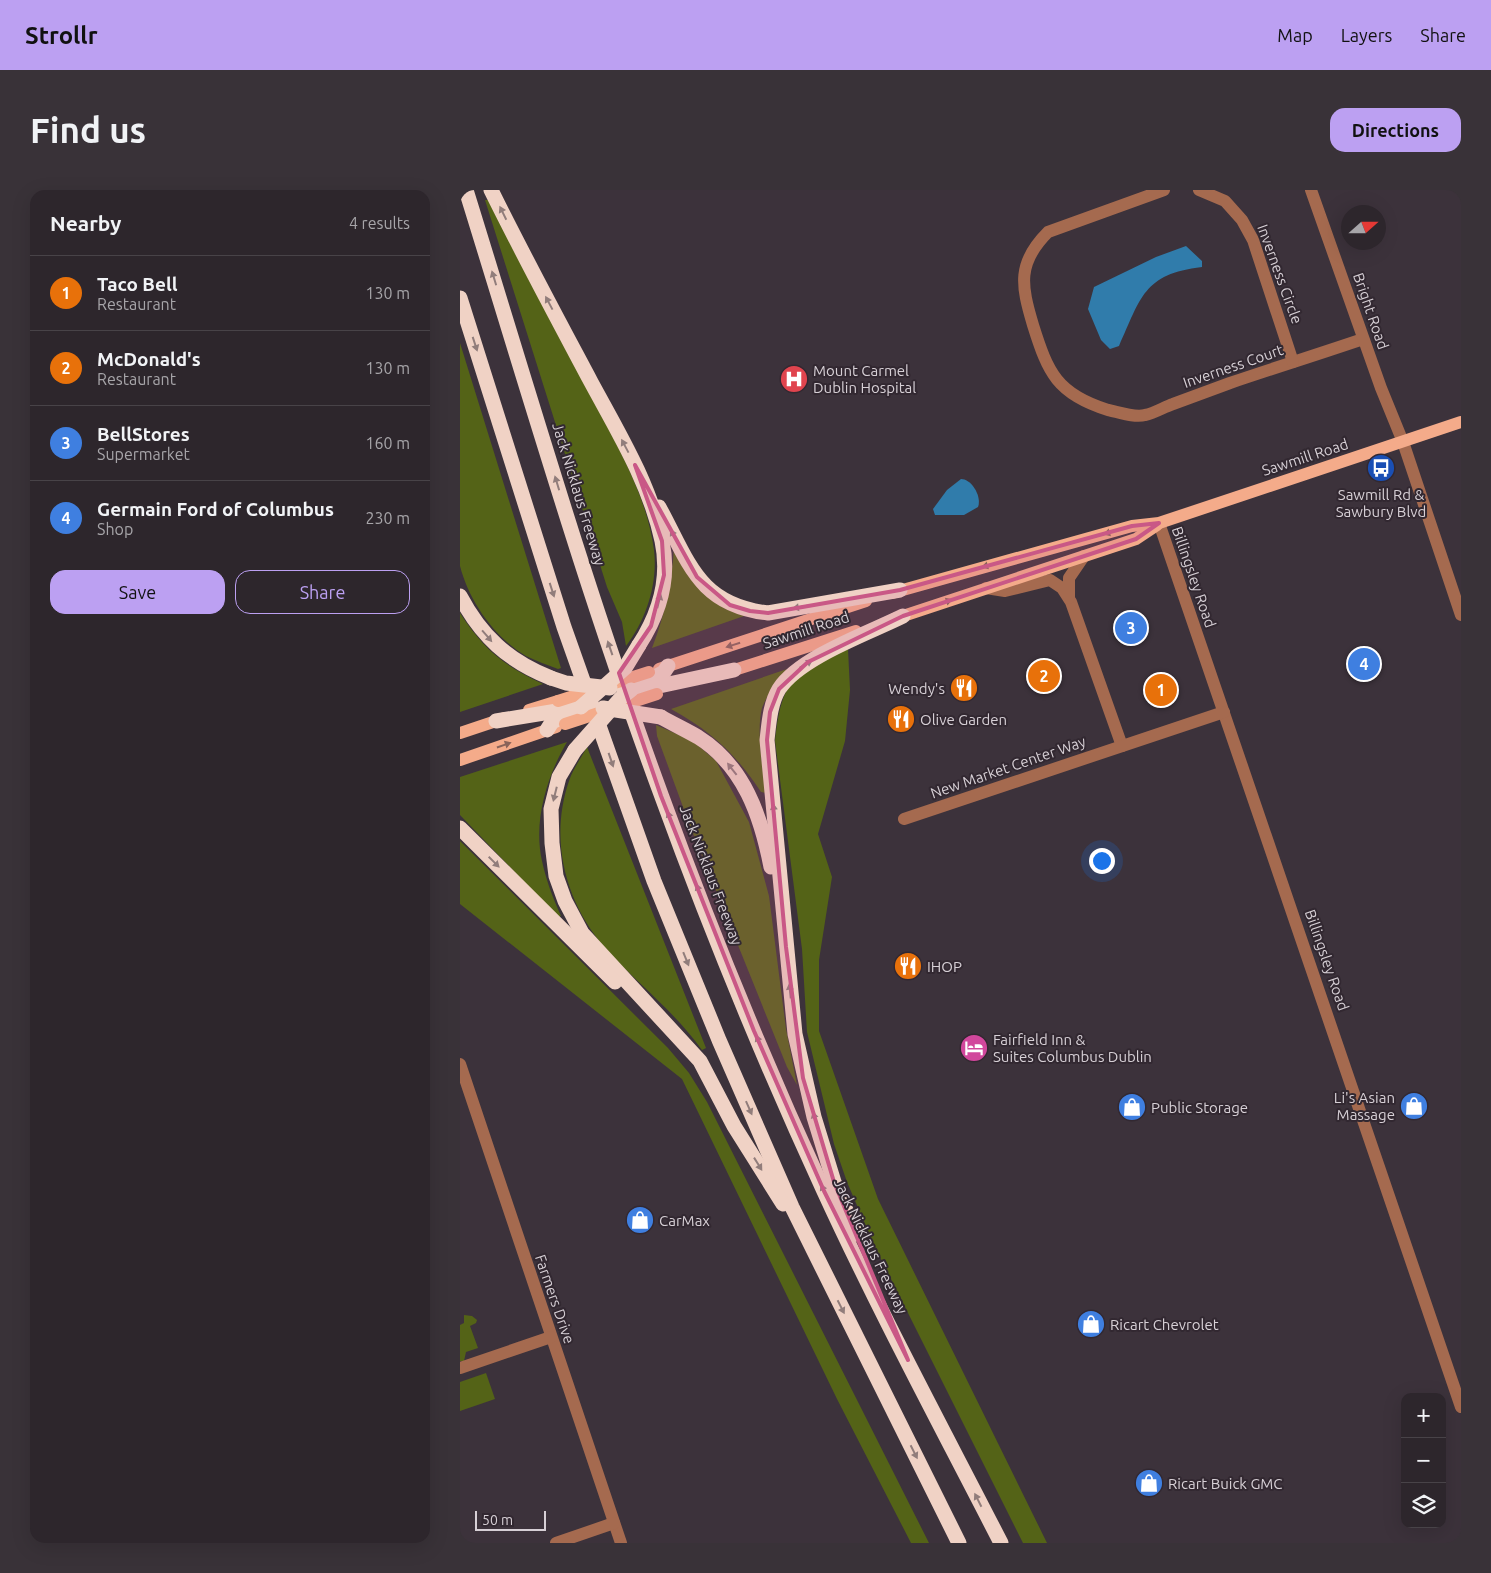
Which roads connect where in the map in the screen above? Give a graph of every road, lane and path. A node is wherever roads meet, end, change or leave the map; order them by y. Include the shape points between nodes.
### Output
1 (466, 190) edge
2 (491, 190) edge
3 (1164, 190) edge
4 (1199, 190) edge
5 (1311, 190) edge
6 (460, 298) edge
7 (1363, 339) junction
8 (1293, 362) junction
9 (1461, 422) edge
10 (1403, 442) junction
11 (636, 465) junction
12 (1159, 523) junction
13 (1084, 556) junction
14 (986, 588) junction
15 (900, 590) junction
16 (460, 596) edge
17 (1069, 598) junction
18 (1461, 615) edge
19 (904, 616) junction
20 (668, 666) joint
21 (734, 670) joint
22 (653, 683) junction
23 (604, 687) junction
24 (632, 690) junction
25 (581, 706) junction
26 (612, 709) junction
27 (1224, 712) junction
28 (562, 713) junction
29 (496, 721) joint
30 (547, 730) joint
31 (460, 733) edge
32 (1122, 746) junction
33 (460, 760) edge
34 (904, 819) dead end
35 (460, 828) edge
36 (786, 947) junction
37 (666, 1024) junction
38 (460, 1064) edge
39 (819, 1263) junction
40 (551, 1337) junction
41 (908, 1360) junction
42 (460, 1368) edge
43 (1461, 1407) edge
44 (614, 1523) junction
45 (556, 1543) edge
46 (621, 1543) edge
47 (959, 1543) edge
48 (1001, 1543) edge

41 -> 1 highway, Jack Nicklaus Freeway via 824,1191 754,1031 661,796 597,609
11 -> 2 highway
3 - 8 street, Inverness Court via 1048,232 1025,262 1026,302 1052,374 1068,392 1084,402 1144,416
4 - 8 street, Inverness Circle via 1225,201 1242,220 1253,240
5 - 7 street, Bright Road
6 -> 39 highway via 561,618 651,872 719,1040
7 - 8 street, Inverness Court
7 - 10 street, Bright Road
9 - 10 main road, Sawmill Road
10 - 12 main road, Sawmill Road
10 - 18 street, Bright Road
15 -> 11 highway via 768,613 730,605 697,577
23 -> 11 highway, bridge via 625,668 651,626 660,602 664,575 662,541
12 - 13 main road, Sawmill Road via 1136,539
12 -> 15 main road, Sawmill Road via 1132,526
12 - 27 street, Billingsley Road
13 - 14 main road, Sawmill Road
13 - 17 street via 1069,578
14 - 17 street via 1005,591 1050,580
19 -> 14 main road, Sawmill Road
15 -> 20 main road, Sawmill Road
16 -> 23 highway, bridge via 472,619 497,647 534,671 566,682
17 - 32 street
19 - 21 main road, Sawmill Road
36 -> 19 highway via 767,740 770,712 779,690 792,673 808,662
20 - 22 highway
21 - 22 highway
22 - 23 main road, bridge
22 - 24 highway
22 - 26 main road, bridge
23 - 24 highway, bridge
23 - 25 highway, bridge
23 - 28 main road, bridge
24 - 26 highway, bridge
25 - 26 highway, bridge
25 - 28 highway
26 - 28 main road, bridge
36 -> 26 highway, bridge via 765,836 757,808 742,782 723,757 699,738 661,718
26 -> 37 highway, bridge via 575,750 559,777 551,810 556,876 582,933
27 - 32 street, New Market Center Way
27 - 43 street, Billingsley Road
28 - 29 highway
28 - 30 highway
29 - 31 main road
33 -> 30 main road
32 - 34 street, New Market Center Way
35 -> 37 highway via 631,998
41 -> 36 highway via 834,1182 814,1117 795,1034
37 -> 39 highway via 700,1061 734,1126
38 - 40 street, Farmers Drive
39 -> 47 highway
40 - 42 street
40 - 44 street, Farmers Drive
48 -> 41 highway, Jack Nicklaus Freeway
44 - 45 street
44 - 46 street, Farmers Drive

